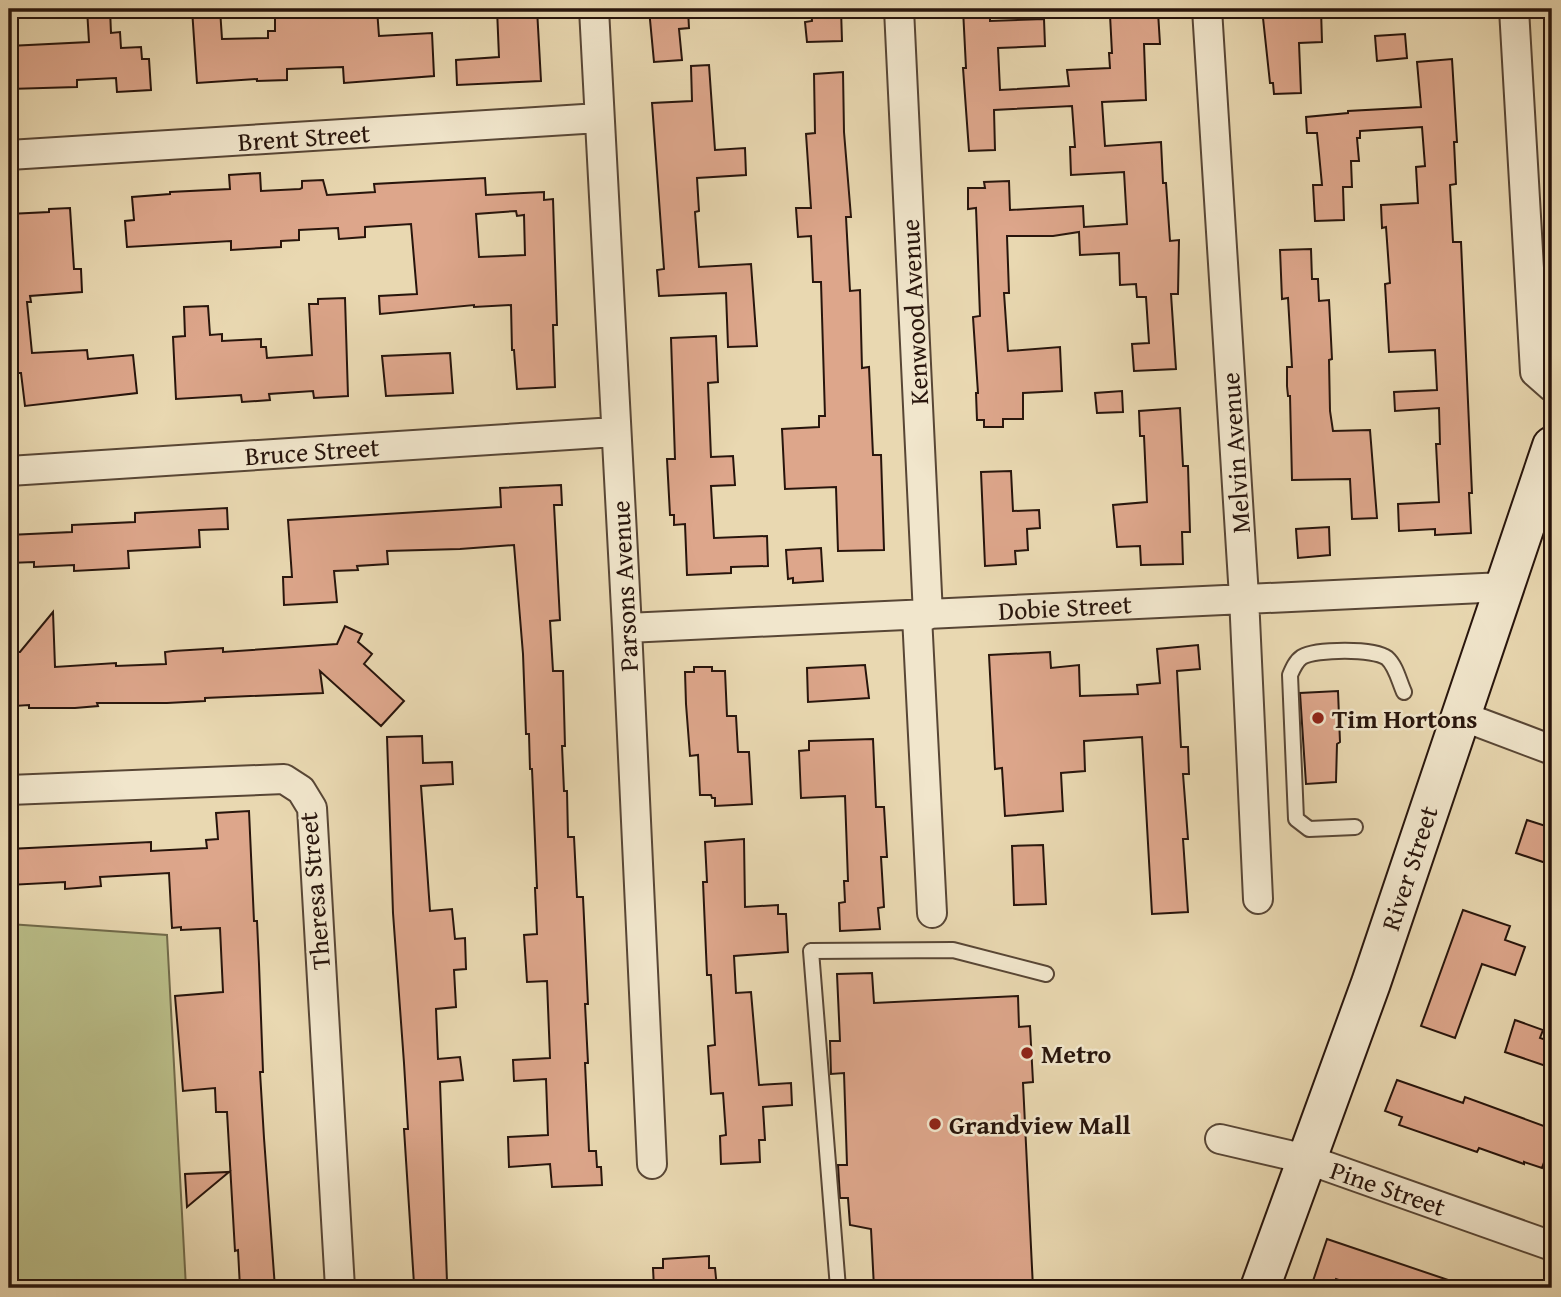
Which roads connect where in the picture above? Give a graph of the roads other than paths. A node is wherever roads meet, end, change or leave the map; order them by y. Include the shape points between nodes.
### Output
1 (594, 9) edge
2 (899, 9) edge
3 (1207, 9) edge
4 (1514, 9) edge
5 (599, 118) junction
6 (9, 155) edge
7 (1552, 387) edge
8 (615, 432) junction
9 (1552, 446) edge
10 (9, 471) edge
11 (1504, 587) junction
12 (1244, 597) junction
13 (922, 615) junction
14 (627, 628) junction
15 (1404, 692) dead end
16 (1460, 715) junction
17 (1552, 750) edge
18 (9, 790) edge
19 (1355, 827) dead end
20 (1258, 899) dead end
21 (932, 913) dead end
22 (1045, 974) dead end
23 (1220, 1139) dead end
24 (1306, 1160) junction
25 (652, 1164) dead end
26 (1552, 1246) edge
27 (340, 1288) edge
28 (838, 1288) edge
29 (1261, 1288) edge

1 - 5 street, Parsons Avenue
2 - 13 street, Kenwood Avenue
3 - 12 street, Melvin Avenue
4 - 7 street via 1535,372
5 - 6 street, Brent Street
5 - 8 street, Parsons Avenue
8 - 10 street, Bruce Street
8 - 14 street, Parsons Avenue
9 - 11 main road, River Street
11 - 12 street, Dobie Street
11 - 16 main road, River Street
12 - 13 street, Dobie Street
12 - 20 street, Melvin Avenue
13 - 14 street, Dobie Street
13 - 21 street, Kenwood Avenue
14 - 25 street, Parsons Avenue
15 - 19 lane via 1392,664 1375,652 1310,653 1300,658 1290,675 1296,819 1309,829
16 - 17 street
16 - 24 main road, River Street via 1371,983
18 - 27 street, Theresa Street via 284,779 301,790 312,808
22 - 28 lane via 953,950 811,951
23 - 24 street, Pine Street
24 - 26 street, Pine Street
24 - 29 main road, River Street

